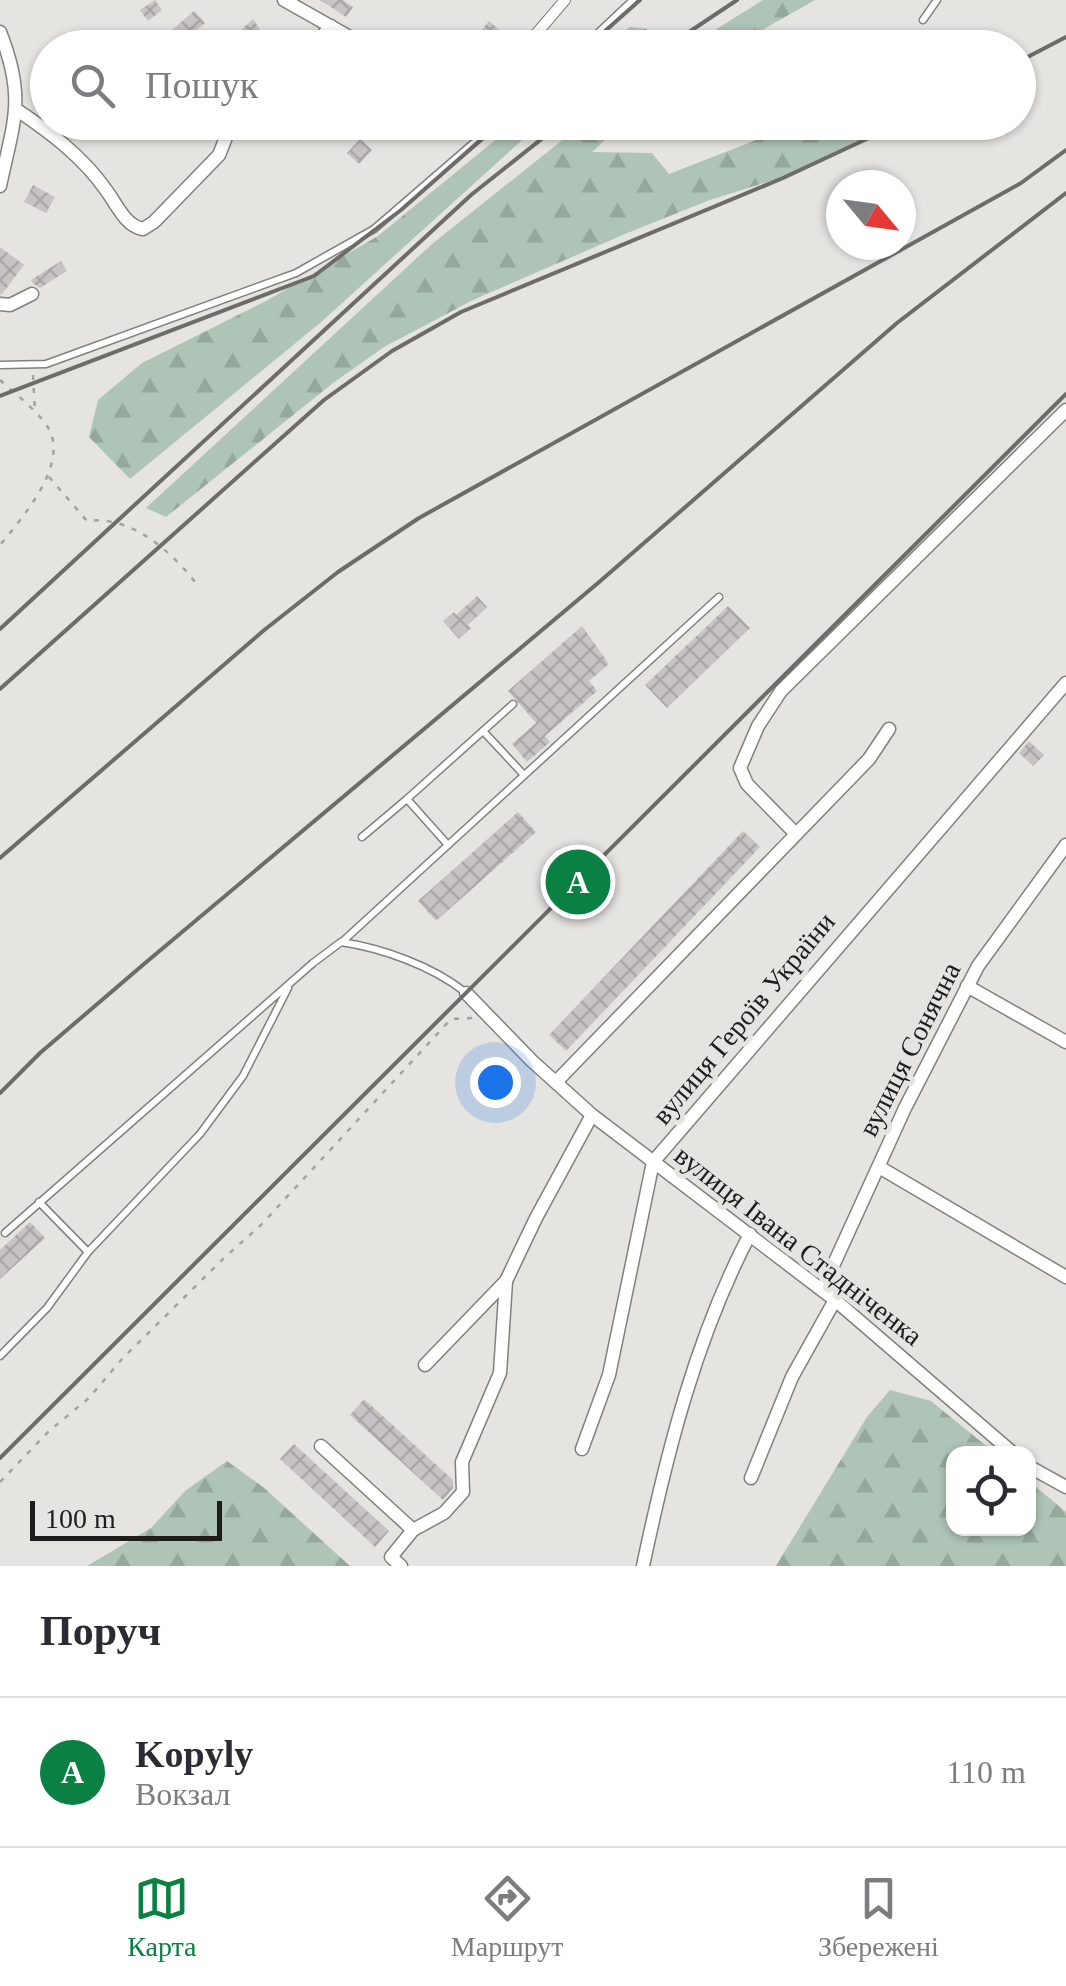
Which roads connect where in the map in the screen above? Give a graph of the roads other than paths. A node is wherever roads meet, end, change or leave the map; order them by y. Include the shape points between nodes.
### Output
1 (284, 0) edge
2 (566, 0) edge
3 (633, 0) edge
4 (937, 0) edge
5 (924, 20) dead end
6 (331, 26) junction
7 (328, 30) edge
8 (338, 30) edge
9 (540, 30) edge
10 (601, 30) edge
11 (0, 32) edge
12 (17, 110) junction
13 (30, 120) edge
14 (56, 140) edge
15 (225, 140) edge
16 (477, 140) edge
17 (0, 186) edge
18 (32, 294) dead end
19 (0, 304) edge
20 (0, 365) edge
21 (1066, 410) edge
22 (718, 597) dead end
23 (1066, 683) edge
24 (513, 704) dead end
25 (889, 729) dead end
26 (483, 731) junction
27 (524, 775) junction
28 (407, 799) junction
29 (796, 834) junction
30 (362, 837) dead end
31 (448, 844) junction
32 (1066, 845) edge
33 (341, 942) junction
34 (291, 982) junction
35 (967, 986) junction
36 (466, 993) joint
37 (1066, 1042) edge
38 (556, 1082) junction
39 (592, 1115) junction
40 (654, 1162) junction
41 (879, 1167) junction
42 (39, 1202) junction
43 (4, 1233) dead end
44 (750, 1234) junction
45 (88, 1252) junction
46 (1066, 1278) edge
47 (506, 1281) junction
48 (822, 1290) junction
49 (835, 1300) junction
50 (0, 1356) edge
51 (425, 1365) dead end
52 (321, 1446) dead end
53 (1005, 1446) edge
54 (582, 1450) dead end
55 (1036, 1470) edge
56 (751, 1478) dead end
57 (1066, 1487) edge
58 (413, 1530) junction
59 (401, 1566) edge
60 (643, 1566) edge

1 - 6 street
2 - 9 street
3 - 10 lane
4 - 5 lane
6 - 7 street
6 - 8 street
11 - 12 street
12 - 13 street
12 - 17 street
14 - 15 street via 95,175 128,221 143,229 219,155
16 - 20 lane via 374,229 296,273 46,364
18 - 19 street
21 - 29 street via 781,692 758,726 740,768 747,784
22 - 27 lane
23 - 40 street, вулиця Героїв України
24 - 26 lane
25 - 29 street via 869,760
26 - 27 lane
26 - 28 lane
27 - 31 lane
28 - 30 lane
28 - 31 lane
29 - 38 street
31 - 33 lane
32 - 35 street, вулиця Сонячна
33 - 34 lane
33 - 36 lane via 370,946
34 - 42 lane
34 - 45 lane via 243,1076 200,1134
35 - 37 street
35 - 41 street, вулиця Сонячна
36 - 38 street, вулиця Івана Стадніченка
38 - 39 street, вулиця Івана Стадніченка
39 - 40 street, вулиця Івана Стадніченка
39 - 47 street
40 - 44 street, вулиця Івана Стадніченка
40 - 54 street, вулиця Героїв України via 609,1375
41 - 46 street
41 - 48 street, вулиця Сонячна
42 - 43 lane
42 - 45 lane
44 - 48 street, вулиця Івана Стадніченка
44 - 60 street via 712,1314
45 - 50 lane
47 - 51 street
47 - 58 street via 500,1373 462,1462 463,1492 444,1513
48 - 49 street, вулиця Івана Стадніченка
49 - 53 street, вулиця Івана Стадніченка
49 - 56 street via 792,1377
52 - 58 street
55 - 57 street
58 - 59 street via 392,1557

